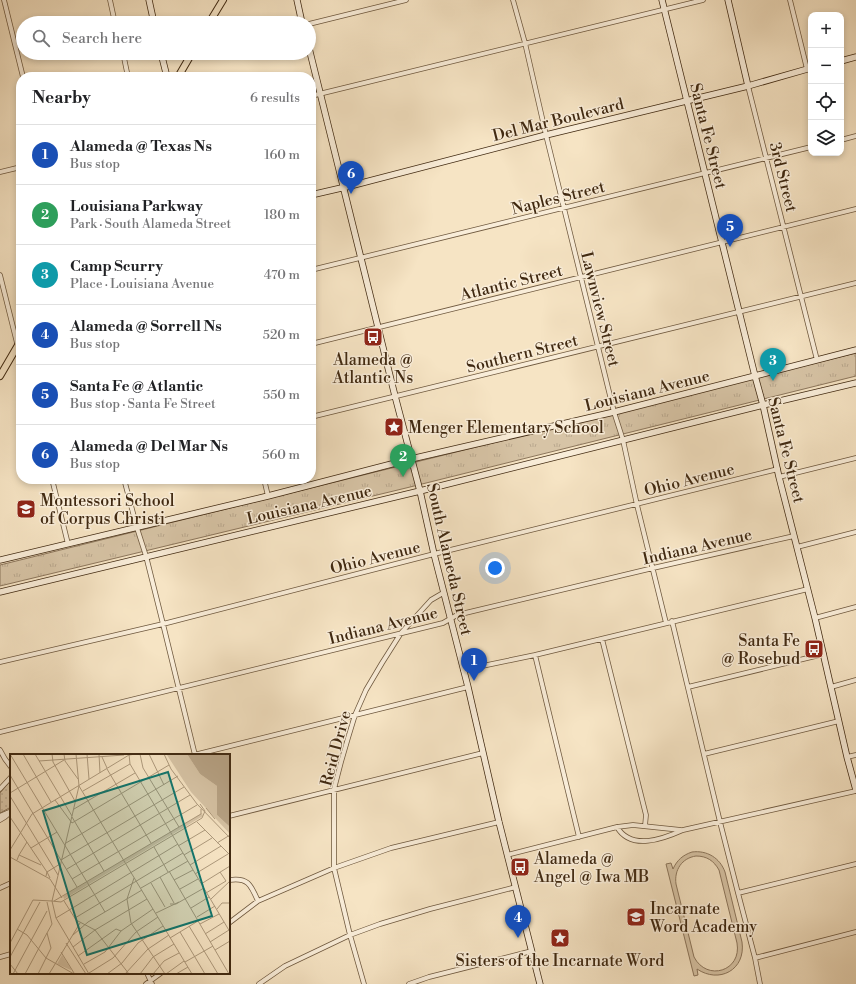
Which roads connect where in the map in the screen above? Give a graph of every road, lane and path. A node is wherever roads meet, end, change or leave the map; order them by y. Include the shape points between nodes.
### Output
1 (4, 0) edge
2 (110, 0) edge
3 (149, 0) edge
4 (297, 0) edge
5 (406, 0) edge
6 (513, 0) edge
7 (662, 0) edge
8 (703, 0) edge
9 (728, 0) edge
10 (790, 0) edge
11 (221, 1) edge
12 (665, 9) junction
13 (113, 16) edge
14 (152, 16) edge
15 (213, 16) edge
16 (300, 16) edge
17 (316, 22) edge
18 (525, 44) junction
19 (16, 49) edge
20 (856, 57) edge
21 (19, 60) edge
22 (124, 60) edge
23 (163, 60) edge
24 (188, 60) edge
25 (312, 60) edge
26 (844, 60) edge
27 (808, 65) edge
28 (808, 69) edge
29 (22, 72) edge
30 (127, 72) edge
31 (166, 72) edge
32 (181, 72) edge
33 (315, 72) edge
34 (316, 74) edge
35 (748, 86) junction
36 (321, 93) junction
37 (316, 94) edge
38 (687, 100) junction
39 (546, 136) junction
40 (856, 136) edge
41 (844, 139) edge
42 (808, 148) edge
43 (766, 158) junction
44 (16, 168) edge
45 (0, 172) edge
46 (705, 173) junction
47 (344, 188) junction
48 (316, 194) edge
49 (563, 208) junction
50 (856, 209) edge
51 (783, 227) junction
52 (722, 242) junction
53 (362, 258) junction
54 (316, 269) edge
55 (0, 275) edge
56 (580, 277) junction
57 (856, 283) edge
58 (801, 297) junction
59 (739, 312) junction
60 (378, 327) junction
61 (16, 329) edge
62 (316, 343) edge
63 (598, 347) junction
64 (16, 349) edge
65 (856, 350) edge
66 (817, 360) junction
67 (3, 368) edge
68 (0, 376) edge
69 (755, 376) junction
70 (856, 383) edge
71 (395, 396) junction
72 (763, 405) junction
73 (614, 412) junction
74 (316, 416) edge
75 (623, 440) junction
76 (856, 458) edge
77 (411, 459) junction
78 (778, 469) junction
79 (780, 477) junction
80 (53, 484) edge
81 (125, 484) edge
82 (265, 484) edge
83 (314, 484) edge
84 (316, 484) edge
85 (420, 491) junction
86 (268, 496) junction
87 (637, 505) junction
88 (137, 528) junction
89 (856, 532) edge
90 (794, 536) junction
91 (68, 544) junction
92 (797, 547) junction
93 (434, 554) junction
94 (146, 556) junction
95 (0, 560) edge
96 (653, 568) junction
97 (808, 589) junction
98 (0, 592) edge
99 (443, 593) junction
100 (856, 608) edge
101 (815, 618) junction
102 (450, 619) junction
103 (672, 621) junction
104 (666, 623) junction
105 (163, 624) junction
106 (401, 633) junction
107 (602, 639) junction
108 (824, 654) junction
109 (535, 655) junction
110 (0, 662) edge
111 (463, 670) junction
112 (856, 680) edge
113 (468, 687) junction
114 (688, 687) junction
115 (831, 687) junction
116 (179, 688) junction
117 (355, 715) junction
118 (839, 721) junction
119 (0, 732) edge
120 (0, 750) edge
121 (483, 753) junction
122 (194, 754) edge
123 (198, 754) edge
124 (704, 754) junction
125 (856, 755) edge
126 (847, 757) junction
127 (10, 766) edge
128 (10, 778) edge
129 (0, 789) edge
130 (334, 790) junction
131 (856, 790) edge
132 (10, 812) edge
133 (10, 813) edge
134 (0, 816) edge
135 (230, 816) edge
136 (0, 820) edge
137 (499, 822) junction
138 (720, 822) junction
139 (645, 826) junction
140 (617, 827) junction
141 (683, 830) junction
142 (579, 837) junction
143 (507, 855) junction
144 (856, 864) edge
145 (334, 868) junction
146 (230, 880) edge
147 (10, 883) edge
148 (516, 887) junction
149 (0, 888) edge
150 (738, 893) junction
151 (258, 901) junction
152 (230, 922) edge
153 (856, 932) edge
154 (350, 935) junction
155 (532, 952) junction
156 (10, 954) edge
157 (0, 957) edge
158 (755, 958) junction
159 (160, 974) edge
160 (151, 983) edge
161 (146, 984) edge
162 (259, 984) edge
163 (364, 984) edge
164 (409, 984) edge
165 (540, 984) edge
166 (760, 984) edge

1 - 19 street
2 - 13 street
3 - 14 main road
4 - 16 main road
5 - 17 street
6 - 18 street, Lawnview Street
7 - 12 main road, Santa Fe Street
8 - 12 street
9 - 35 main road, 3rd Street
10 - 27 street
11 - 15 main road
12 - 18 street
12 - 38 main road, Santa Fe Street
18 - 36 street
18 - 39 street, Lawnview Street
20 - 26 main road
21 - 29 street
22 - 30 street
23 - 31 main road
24 - 32 main road
25 - 33 main road, South Alameda Street
28 - 35 main road, Del Mar Boulevard
34 - 36 main road, South Alameda Street
35 - 38 main road, Del Mar Boulevard
35 - 43 street, 3rd Street
36 - 37 street
36 - 47 main road, South Alameda Street
38 - 39 main road, Del Mar Boulevard
38 - 46 main road, Santa Fe Street
39 - 47 main road, Del Mar Boulevard
39 - 49 street, Lawnview Street
40 - 41 street
42 - 43 street, Naples Street
43 - 46 street, Naples Street
43 - 51 street, 3rd Street
44 - 45 street
46 - 49 street, Naples Street
46 - 52 main road, Santa Fe Street
47 - 48 main road, Del Mar Boulevard
47 - 53 main road, South Alameda Street
49 - 53 street, Naples Street
49 - 56 street, Lawnview Street
50 - 51 street, Atlantic Street
51 - 52 street, Atlantic Street
51 - 58 street, 3rd Street
52 - 56 street, Atlantic Street
52 - 59 main road, Santa Fe Street
53 - 54 street, Naples Street
53 - 60 main road, South Alameda Street
55 - 61 street
56 - 60 street, Atlantic Street
56 - 63 street, Lawnview Street
57 - 58 street, Southern Street
58 - 59 street, Southern Street
58 - 66 street, 3rd Street
59 - 63 street, Southern Street
59 - 69 main road, Santa Fe Street
60 - 62 street, Atlantic Street
60 - 71 main road, South Alameda Street
63 - 71 street, Southern Street
63 - 73 street, Lawnview Street
64 - 67 main road
65 - 66 main road, Louisiana Avenue
66 - 69 main road, Louisiana Avenue
67 - 68 main road
69 - 72 main road, Santa Fe Street
69 - 73 main road, Louisiana Avenue
70 - 72 main road, Louisiana Avenue
71 - 74 street, Southern Street
71 - 77 main road, South Alameda Street
72 - 75 main road, Louisiana Avenue
72 - 78 main road, Santa Fe Street
73 - 75 street, Lawnview Street
73 - 77 main road, Louisiana Avenue
75 - 85 main road, Louisiana Avenue
75 - 87 street, Lawnview Street
76 - 79 street
77 - 84 main road, Louisiana Avenue
77 - 85 main road, South Alameda Street
78 - 79 main road, Santa Fe Street
78 - 87 street, Ohio Avenue
79 - 90 main road, Santa Fe Street
80 - 91 street
81 - 88 street
82 - 86 street
83 - 86 main road, Louisiana Avenue
85 - 93 main road, South Alameda Street
85 - 94 main road, Louisiana Avenue
86 - 88 main road, Louisiana Avenue
87 - 93 street, Ohio Avenue
87 - 96 street, Lawnview Street
88 - 91 main road, Louisiana Avenue
88 - 94 street
89 - 92 street
90 - 92 main road, Santa Fe Street
90 - 96 street, Indiana Avenue
91 - 95 main road, Louisiana Avenue
92 - 97 main road, Santa Fe Street
93 - 99 main road, South Alameda Street
93 - 105 street, Ohio Avenue
94 - 98 main road, Louisiana Avenue
94 - 105 street
96 - 102 street, Indiana Avenue via 457,615
96 - 104 street, Lawnview Street
97 - 101 main road, Santa Fe Street
97 - 103 street
99 - 102 main road, South Alameda Street
99 - 106 street, Reid Drive via 431,600
100 - 101 street
101 - 108 main road, Santa Fe Street
102 - 106 street, Indiana Avenue
102 - 111 main road, South Alameda Street
103 - 104 street
103 - 114 street
104 - 107 street
105 - 110 street, Ohio Avenue
105 - 116 street
106 - 116 street, Indiana Avenue
106 - 117 street, Reid Drive via 366,690
107 - 109 street
107 - 139 street via 646,815
108 - 114 street
108 - 115 main road, Santa Fe Street
109 - 111 street
109 - 142 street
111 - 113 main road, South Alameda Street
112 - 115 street
113 - 117 street
113 - 121 main road, South Alameda Street
114 - 124 street
115 - 118 main road, Santa Fe Street
116 - 119 street, Indiana Avenue
116 - 122 street
117 - 123 street
117 - 130 street, Reid Drive
118 - 124 street
118 - 126 main road, Santa Fe Street
120 - 127 street
121 - 130 street
121 - 137 main road, South Alameda Street
124 - 138 street
125 - 126 street
126 - 131 main road, Santa Fe Street
128 - 129 street
130 - 135 street
130 - 145 street, Reid Drive
131 - 138 street
132 - 134 street
133 - 136 street
137 - 143 main road, South Alameda Street
137 - 145 street via 391,848
138 - 141 street
138 - 150 street
139 - 140 street
139 - 141 street
140 - 141 street via 626,837 641,841 669,837
140 - 142 street
142 - 143 street
143 - 148 main road, South Alameda Street
144 - 150 street
145 - 151 street
145 - 154 street, Reid Drive
146 - 151 street via 241,879 248,883
147 - 149 street
148 - 154 street via 430,909
148 - 155 main road, South Alameda Street
150 - 158 street
151 - 152 street
153 - 158 street
154 - 162 street via 285,966
154 - 163 street, Reid Drive
155 - 164 street
155 - 165 main road, South Alameda Street
156 - 157 street
158 - 166 street
159 - 160 street
160 - 161 street

